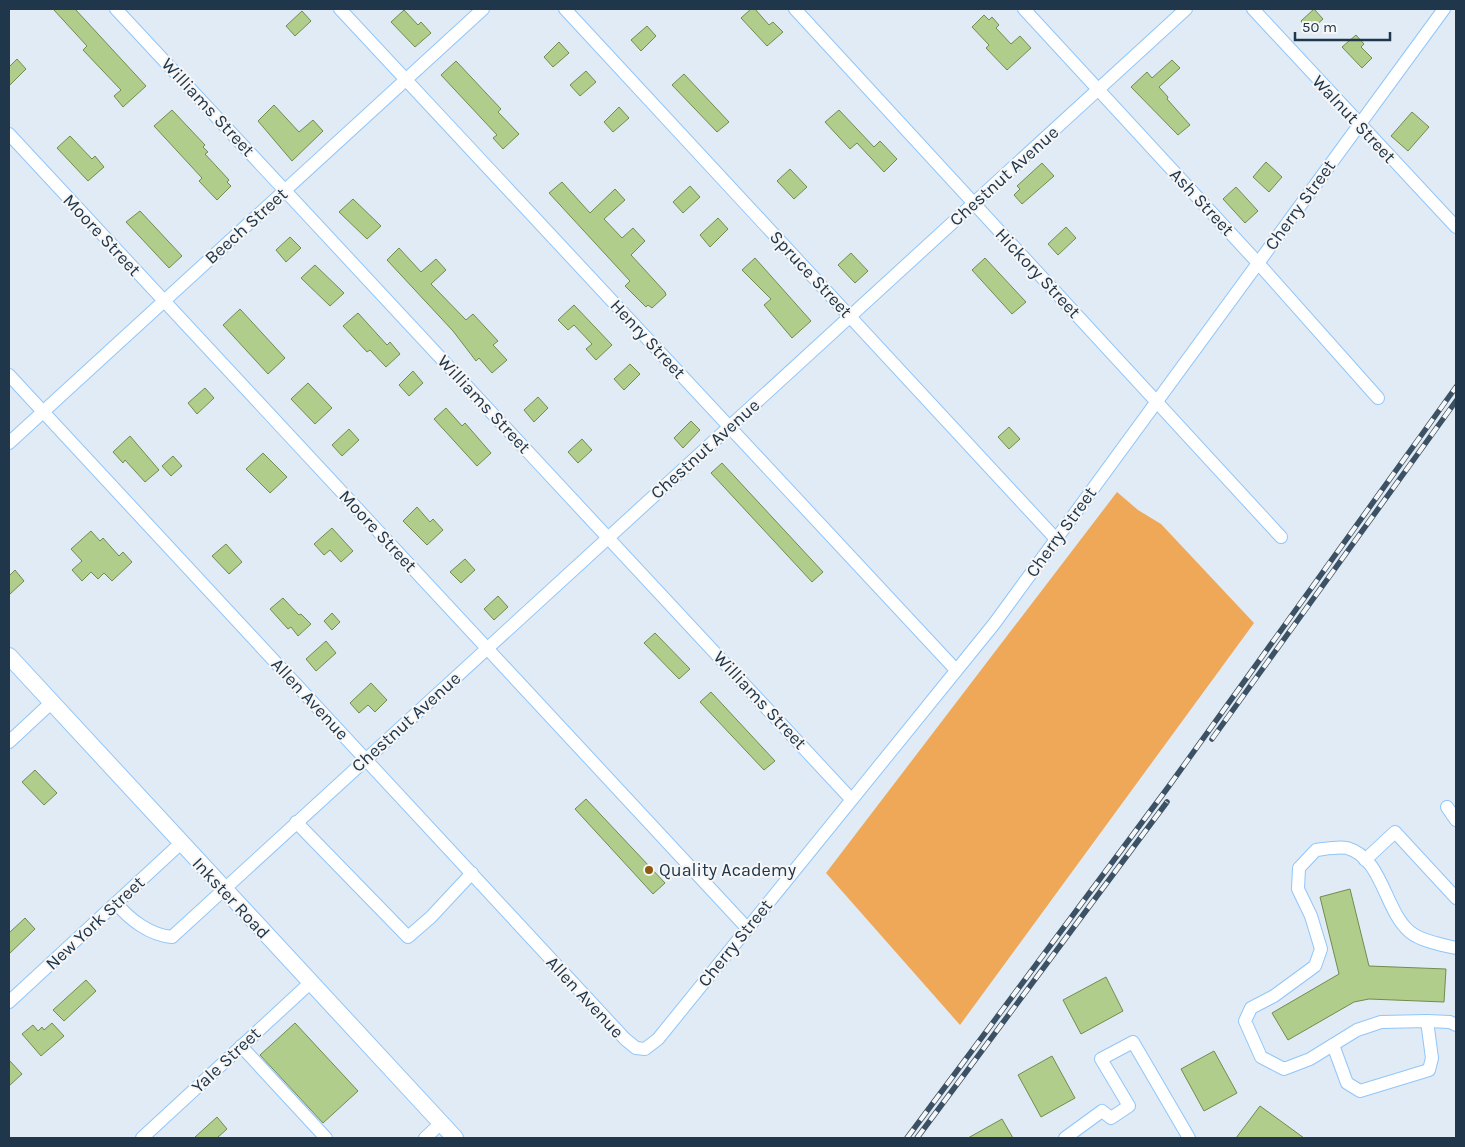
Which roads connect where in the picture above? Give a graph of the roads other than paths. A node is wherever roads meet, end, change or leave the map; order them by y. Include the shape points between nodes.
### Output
1 (116, 9) edge
2 (340, 9) edge
3 (483, 9) edge
4 (565, 9) edge
5 (795, 9) edge
6 (1024, 9) edge
7 (1186, 9) edge
8 (1253, 9) edge
9 (1444, 9) edge
10 (406, 79) junction
11 (1098, 89) junction
12 (1359, 124) junction
13 (9, 134) edge
14 (285, 190) junction
15 (974, 203) junction
16 (1456, 227) edge
17 (1258, 263) junction
18 (164, 301) junction
19 (850, 316) junction
20 (9, 375) edge
21 (1378, 398) dead end
22 (1157, 401) junction
23 (43, 412) junction
24 (729, 427) junction
25 (9, 442) edge
26 (608, 537) junction
27 (1281, 537) dead end
28 (1056, 540) junction
29 (487, 648) junction
30 (9, 656) edge
31 (956, 670) junction
32 (52, 702) junction
33 (9, 742) edge
34 (365, 759) junction
35 (851, 799) junction
36 (1447, 807) dead end
37 (1456, 820) edge
38 (296, 822) junction
39 (181, 843) junction
40 (1365, 860) junction
41 (472, 873) junction
42 (223, 889) junction
43 (1456, 898) edge
44 (116, 903) junction
45 (747, 928) junction
46 (1456, 948) edge
47 (310, 983) junction
48 (9, 1002) edge
49 (1427, 1021) junction
50 (1456, 1025) edge
51 (658, 1039) joint
52 (1333, 1045) junction
53 (241, 1046) junction
54 (441, 1123) junction
55 (142, 1138) edge
56 (326, 1138) edge
57 (425, 1138) edge
58 (455, 1138) edge
59 (1065, 1138) edge
60 (1189, 1138) edge

1 - 14 street, Williams Street
2 - 10 street, Henry Street
3 - 10 street, Beech Street
4 - 19 street, Spruce Street
5 - 15 street, Hickory Street
6 - 11 street, Ash Street
7 - 11 street, Chestnut Avenue
8 - 12 street, Walnut Street
9 - 12 street, Cherry Street
10 - 14 street, Beech Street
10 - 24 street, Henry Street
11 - 15 street, Chestnut Avenue
11 - 17 street, Ash Street
12 - 16 street, Walnut Street
12 - 17 street, Cherry Street
13 - 18 street, Moore Street
14 - 18 street, Beech Street
14 - 26 street, Williams Street
15 - 19 street, Chestnut Avenue
15 - 22 street, Hickory Street
17 - 21 street, Ash Street
17 - 22 street, Cherry Street
18 - 23 street, Beech Street
18 - 29 street, Moore Street
19 - 24 street, Chestnut Avenue
19 - 28 street, Spruce Street
20 - 23 street, Allen Avenue
22 - 27 street, Hickory Street
22 - 28 street, Cherry Street
23 - 25 street, Beech Street
23 - 34 street, Allen Avenue
24 - 26 street, Chestnut Avenue
24 - 31 street, Henry Street
26 - 29 street, Chestnut Avenue
26 - 35 street, Williams Street
28 - 31 street, Cherry Street
29 - 34 street, Chestnut Avenue
29 - 45 street, Moore Street
30 - 32 main road, Inkster Road
31 - 35 street, Cherry Street
32 - 33 street
32 - 39 main road, Inkster Road
34 - 38 street, Chestnut Avenue
34 - 41 street, Allen Avenue
35 - 45 street, Cherry Street
36 - 37 street
38 - 41 street via 408,938
38 - 42 street, Chestnut Avenue
39 - 42 main road, Inkster Road
39 - 44 street, New York Street
40 - 43 street via 1395,832
40 - 46 street via 1372,865 1398,917 1410,932
40 - 52 street via 1346,848 1316,850 1299,868 1298,889 1311,916 1321,950 1315,966 1251,1008 1245,1021 1260,1057 1284,1069
41 - 51 street, Allen Avenue via 625,1039 636,1048 645,1049
42 - 44 street, Chestnut Avenue via 172,937 162,936 135,922
42 - 47 main road, Inkster Road
44 - 48 street, New York Street
45 - 51 street, Cherry Street
47 - 53 street, Yale Street
47 - 54 main road, Inkster Road
49 - 50 street
49 - 52 street via 1382,1022 1357,1030
49 - 52 street via 1432,1058 1429,1070 1360,1091 1347,1083
53 - 55 street, Yale Street
53 - 56 street
54 - 57 street
54 - 58 main road, Inkster Road
59 - 60 street via 1102,1112 1111,1118 1129,1106 1101,1059 1132,1042

